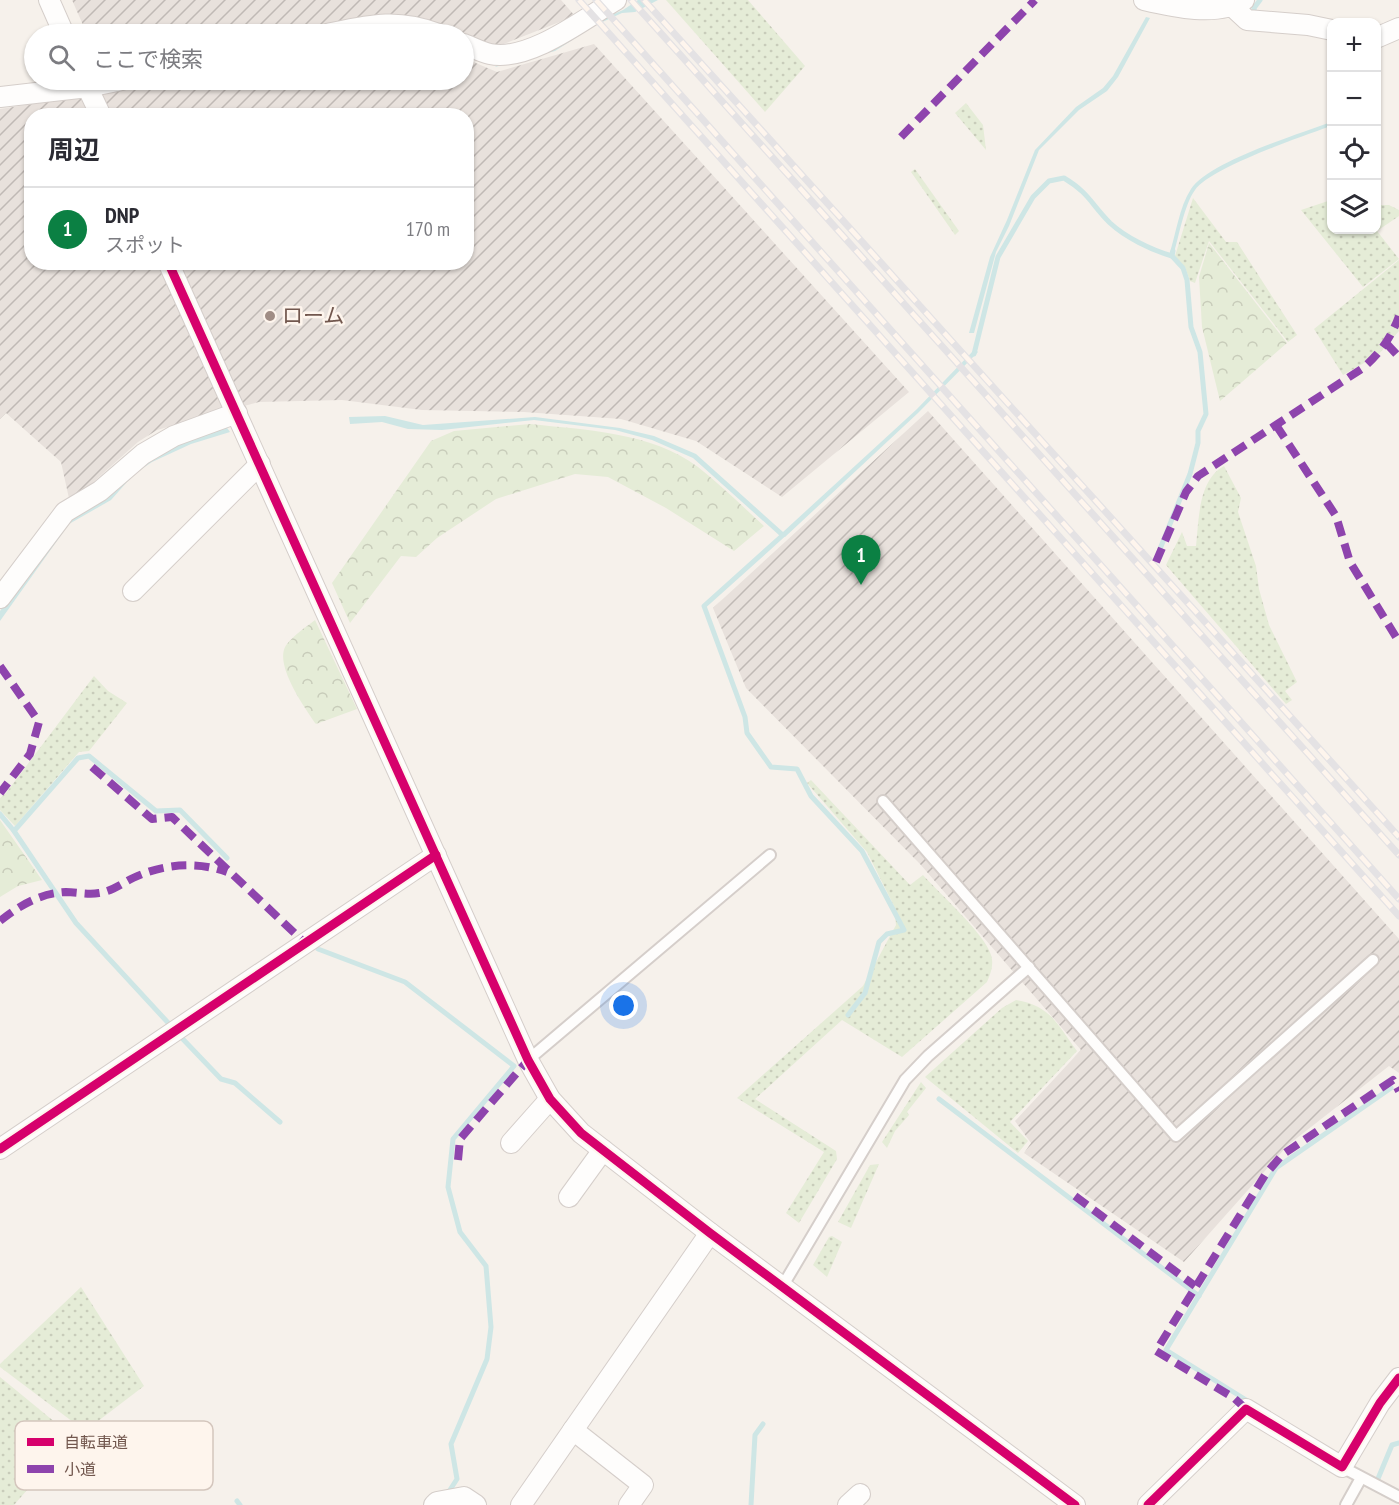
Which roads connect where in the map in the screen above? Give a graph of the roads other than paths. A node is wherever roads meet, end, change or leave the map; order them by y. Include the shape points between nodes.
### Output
1 (48, 0) edge
2 (616, 0) edge
3 (1144, 0) edge
4 (1239, 3) edge
5 (59, 24) edge
6 (376, 24) edge
7 (402, 24) edge
8 (1399, 28) edge
9 (1327, 29) edge
10 (1381, 36) edge
11 (474, 48) edge
12 (43, 90) edge
13 (89, 90) edge
14 (0, 97) edge
15 (97, 108) edge
16 (172, 270) edge
17 (237, 413) junction
18 (260, 464) junction
19 (133, 591) dead end
20 (0, 598) edge
21 (883, 801) dead end
22 (436, 855) junction
23 (770, 855) dead end
24 (1373, 960) dead end
25 (1029, 967) junction
26 (528, 1060) junction
27 (550, 1099) junction
28 (512, 1143) dead end
29 (0, 1149) edge
30 (603, 1150) junction
31 (569, 1197) dead end
32 (710, 1233) junction
33 (782, 1287) junction
34 (1399, 1378) edge
35 (573, 1430) junction
36 (1342, 1467) junction
37 (1361, 1478) junction
38 (1399, 1497) edge
39 (434, 1505) edge
40 (476, 1505) edge
41 (521, 1505) edge
42 (629, 1505) edge
43 (1074, 1505) edge
44 (1148, 1505) edge
45 (1346, 1505) edge

1 - 5 street
2 - 11 street via 540,45 491,54
3 - 4 street via 1196,8
4 - 9 street via 1247,20
6 - 7 street
8 - 10 street
12 - 14 street
13 - 15 street
16 - 17 street
17 - 18 street
17 - 20 street via 174,436 65,512
18 - 19 street
18 - 22 street
21 - 25 lane
22 - 26 street
22 - 29 street
23 - 26 lane
24 - 25 lane via 1176,1136
25 - 33 lane via 905,1080
26 - 27 street
27 - 28 street
27 - 30 street via 581,1133
30 - 31 street
30 - 32 street
32 - 33 street
32 - 35 street
33 - 43 street
34 - 36 street via 1380,1402
35 - 41 street
35 - 42 street via 643,1485
36 - 37 lane
36 - 44 street via 1246,1409
37 - 38 lane
37 - 45 lane
39 - 40 street via 464,1497

